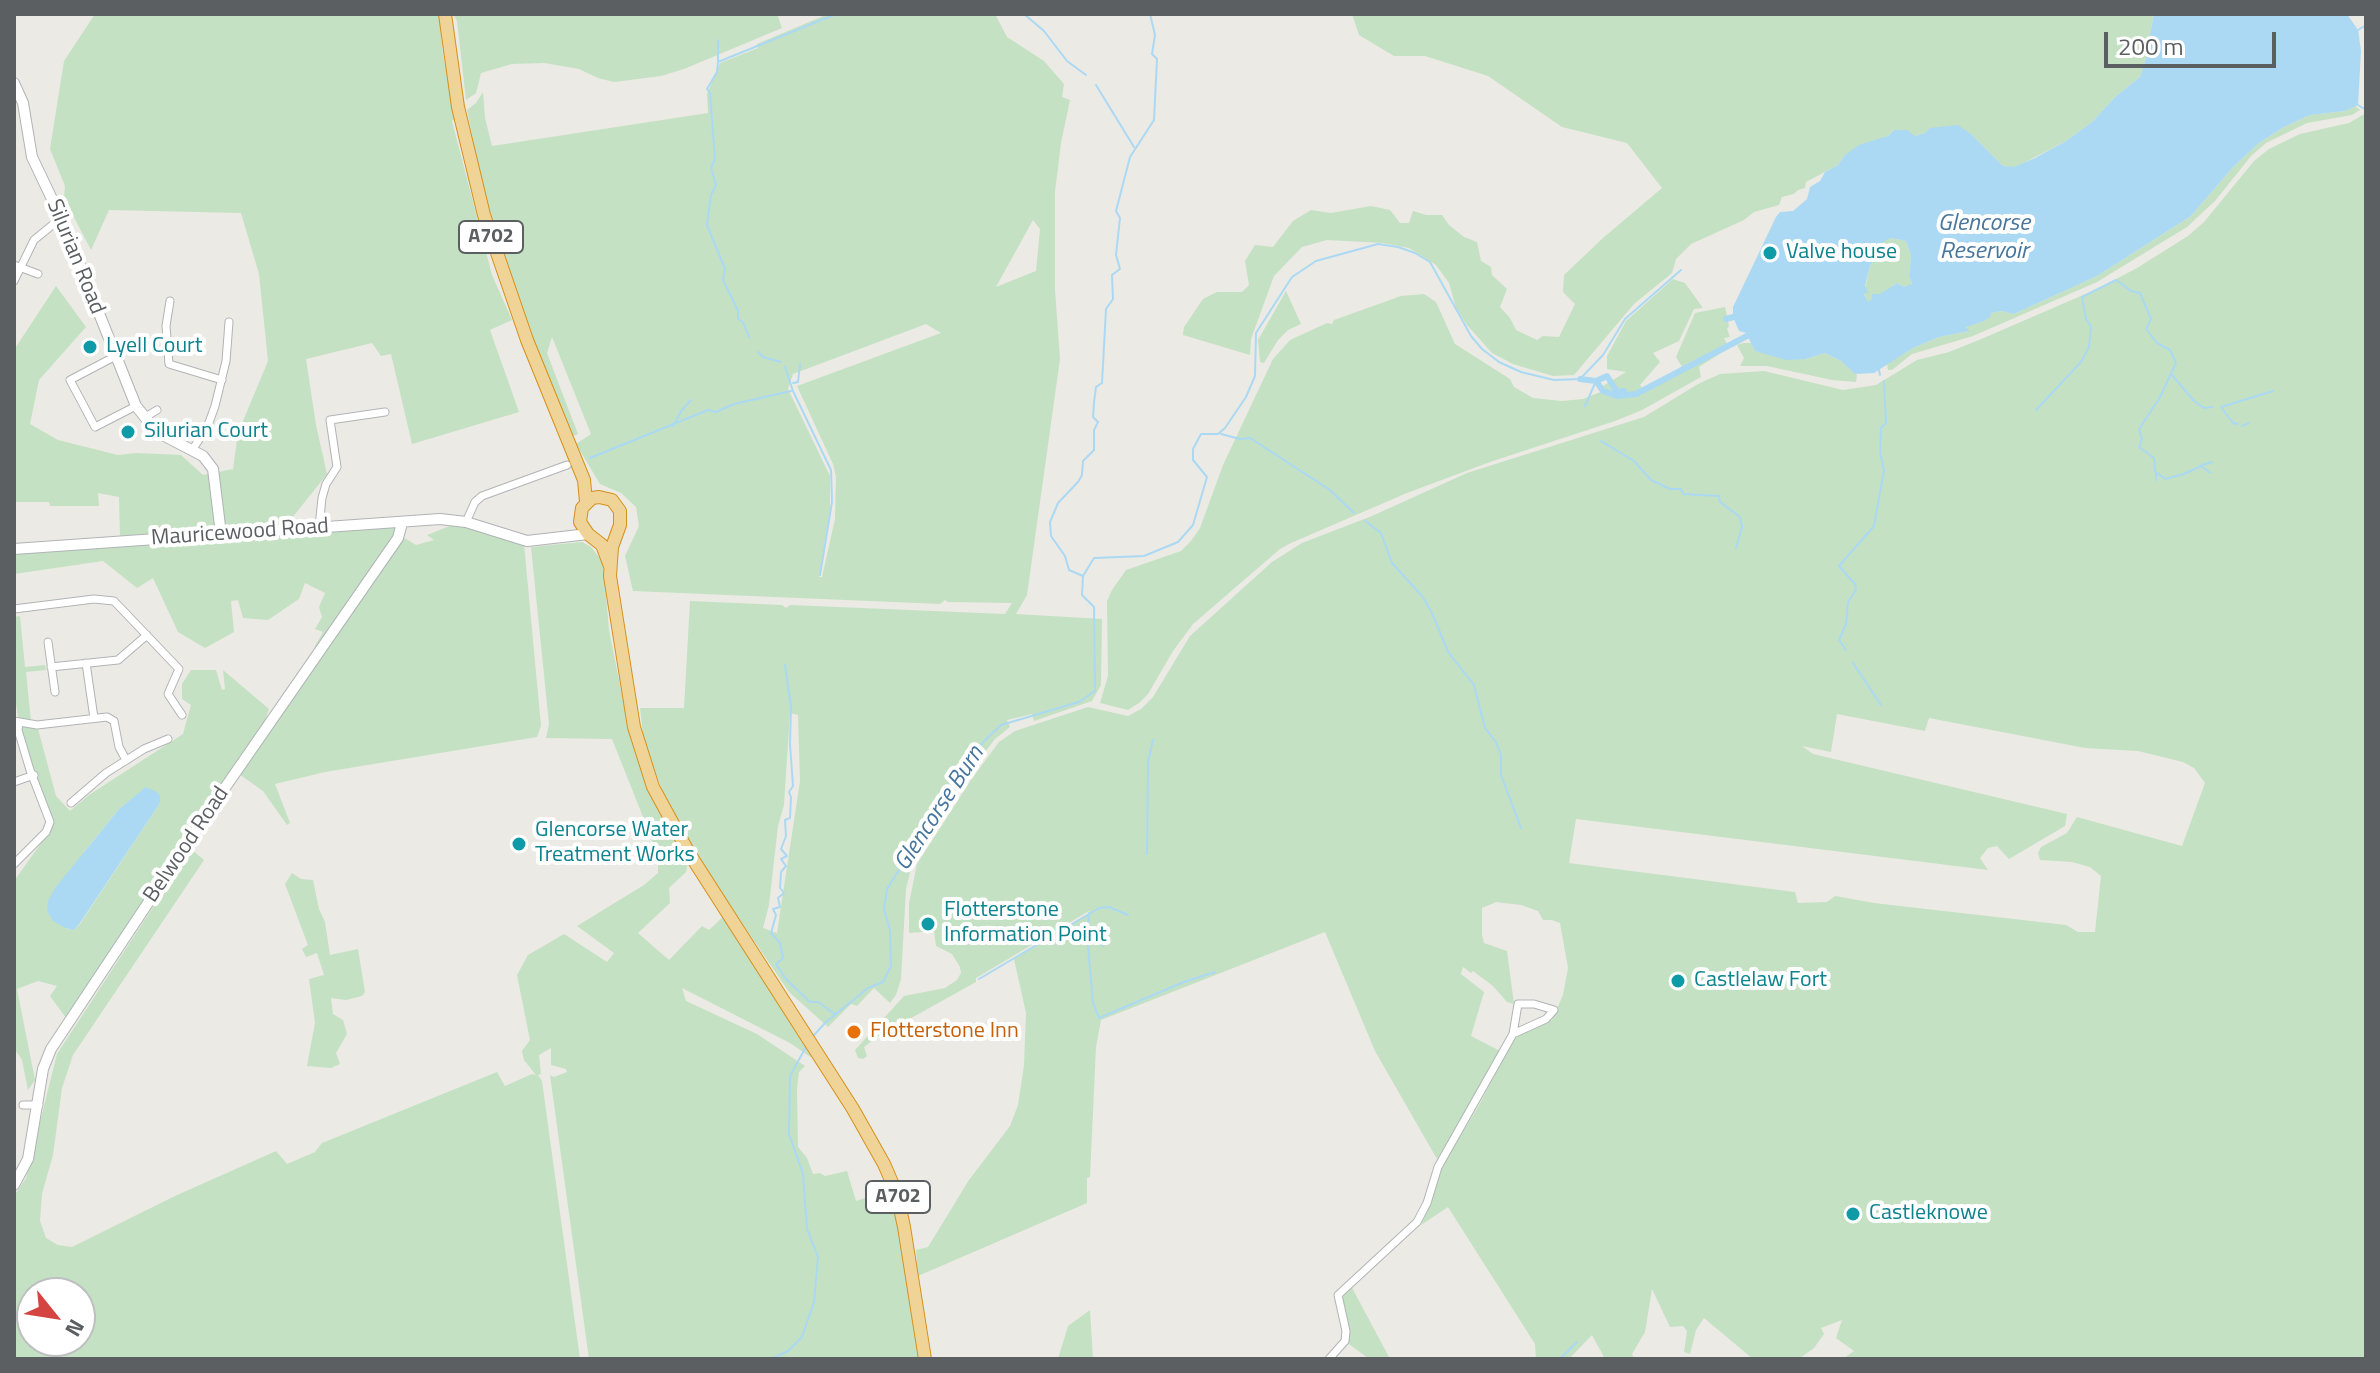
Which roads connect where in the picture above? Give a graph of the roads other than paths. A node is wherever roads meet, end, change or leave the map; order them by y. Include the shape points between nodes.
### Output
1 (445, 14) edge
2 (14, 83) edge
3 (61, 218) junction
4 (17, 266) edge
5 (38, 274) dead end
6 (14, 281) edge
7 (170, 301) dead end
8 (229, 322) dead end
9 (115, 353) junction
10 (222, 380) junction
11 (136, 406) junction
12 (157, 410) dead end
13 (385, 412) dead end
14 (144, 418) junction
15 (192, 450) junction
16 (567, 465) dead end
17 (584, 480) junction
18 (599, 497) junction
19 (586, 502) junction
20 (580, 515) junction
21 (466, 522) junction
22 (402, 523) junction
23 (319, 527) junction
24 (617, 530) junction
25 (221, 534) junction
26 (591, 536) junction
27 (556, 537) junction
28 (14, 549) edge
29 (610, 566) junction
30 (14, 609) edge
31 (147, 635) junction
32 (48, 642) dead end
33 (86, 663) junction
34 (51, 667) junction
35 (55, 692) dead end
36 (182, 715) dead end
37 (94, 718) junction
38 (17, 722) edge
39 (168, 739) dead end
40 (126, 760) junction
41 (34, 775) junction
42 (14, 782) edge
43 (71, 803) dead end
44 (14, 864) edge
45 (1513, 1034) junction
46 (23, 1105) dead end
47 (39, 1105) junction
48 (14, 1185) edge
49 (925, 1359) edge
50 (1329, 1359) edge

1 - 17 highway, A702 via 458,107 484,215
2 - 3 street, Silurian Road via 23,103 32,157
3 - 4 street via 34,240
3 - 9 street, Silurian Road
4 - 5 street
4 - 6 street
7 - 10 street via 169,364
8 - 10 street
9 - 11 street, Silurian Road
9 - 11 street via 70,380 95,427
10 - 15 street via 207,428
11 - 14 street, Silurian Road
12 - 14 street
13 - 23 street via 330,420 337,467 326,484
14 - 15 street, Silurian Road via 167,440
15 - 25 street, Silurian Road via 213,469
16 - 21 street via 482,496
17 - 18 highway, A702
17 - 19 highway, A702
18 - 19 highway
18 - 24 highway, A702 via 617,505
19 - 20 highway, A702
20 - 26 highway, A702
20 - 27 street
21 - 22 street, Mauricewood Road
21 - 27 street, Mauricewood Road via 527,541
22 - 23 street, Mauricewood Road
22 - 47 street, Belwood Road via 398,538 58,1037 46,1060
23 - 25 street, Mauricewood Road
24 - 26 highway via 607,537
24 - 29 highway, A702
25 - 28 street, Mauricewood Road
26 - 27 street, Mauricewood Road
26 - 29 highway, A702 via 606,552
29 - 49 highway, A702 via 634,727 653,787 689,853 866,1130 897,1194
30 - 31 street via 110,599
31 - 33 street via 118,660
31 - 36 street via 179,669 168,694
32 - 34 street
33 - 34 street
33 - 37 street
34 - 35 street
37 - 38 street via 37,725
37 - 40 street via 114,721
38 - 41 street
39 - 40 street
40 - 43 street
41 - 42 street
41 - 44 street via 49,826
45 - 45 street via 1546,1019 1554,1010 1518,1004
45 - 50 street via 1438,1167 1417,1222 1338,1295 1345,1341
46 - 47 street
47 - 48 street, Belwood Road via 28,1159

